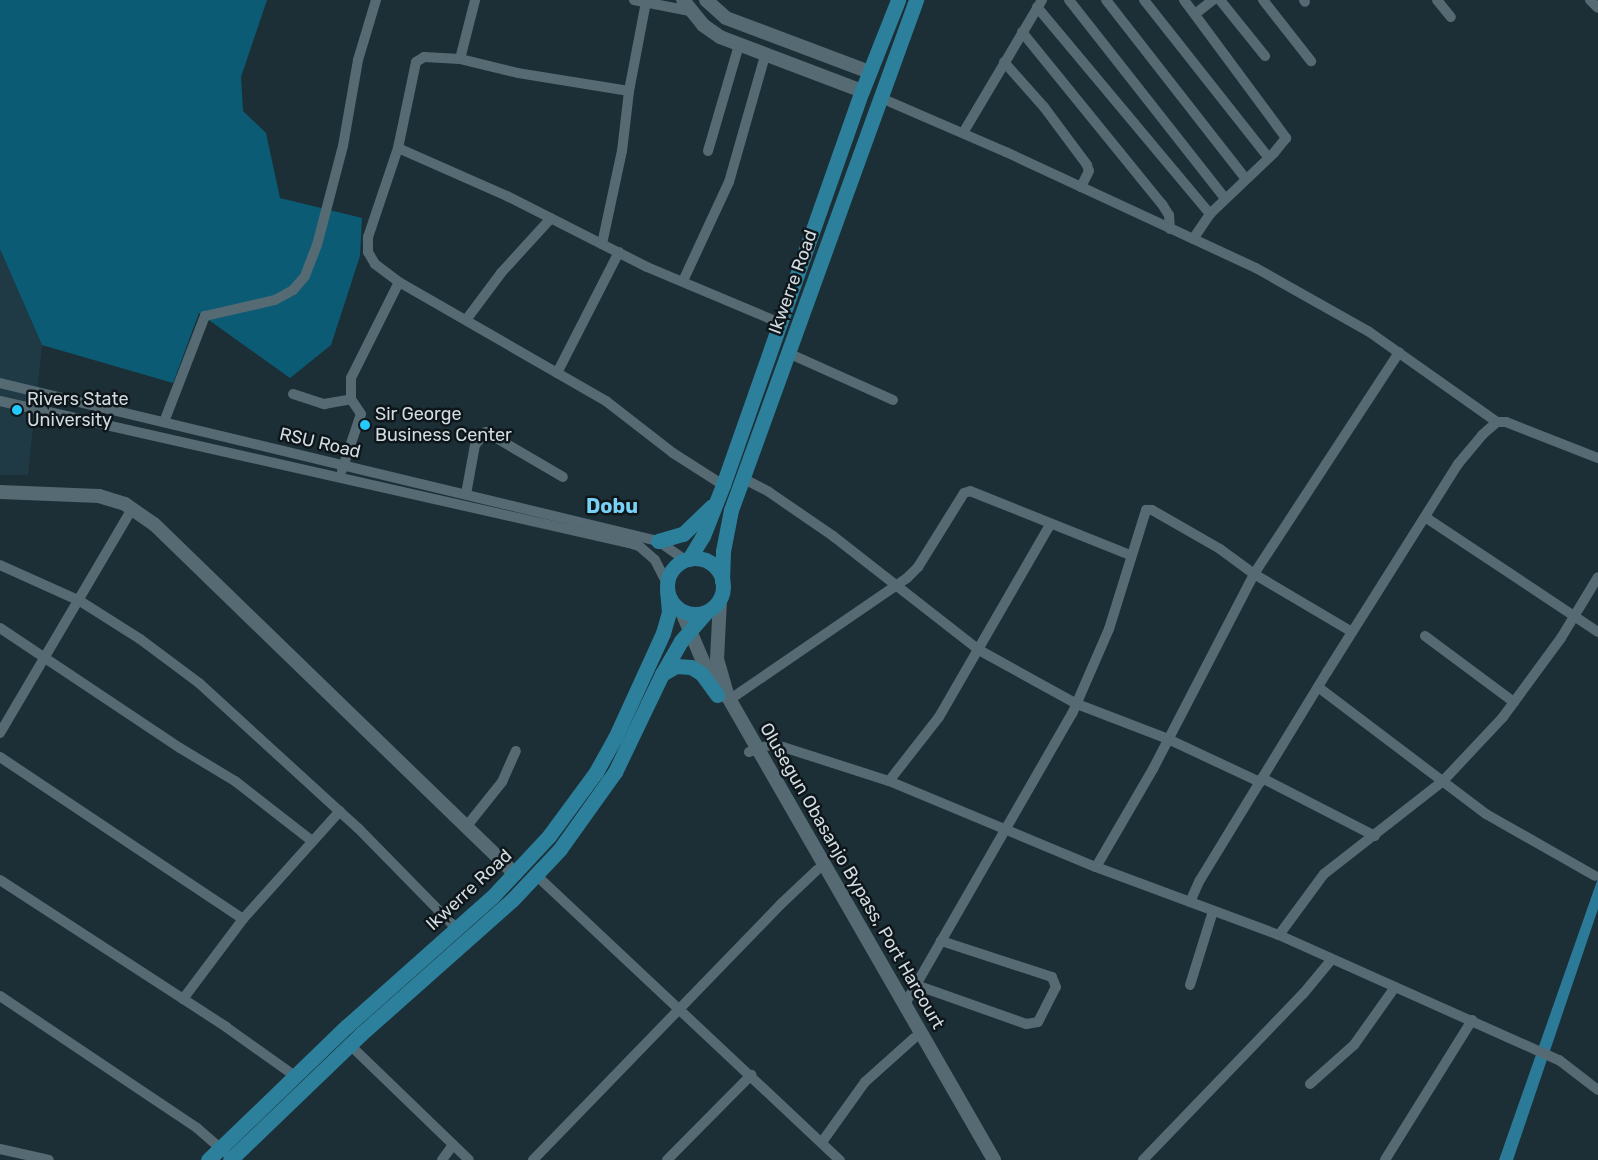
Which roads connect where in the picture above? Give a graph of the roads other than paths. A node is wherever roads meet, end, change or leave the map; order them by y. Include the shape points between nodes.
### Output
1 (376, 0) edge
2 (475, 0) edge
3 (634, 0) edge
4 (706, 0) edge
5 (898, 0) edge
6 (916, 0) edge
7 (1069, 0) edge
8 (1106, 0) edge
9 (1144, 0) edge
10 (1184, 0) edge
11 (1213, 0) edge
12 (1220, 0) edge
13 (1263, 0) edge
14 (1437, 0) edge
15 (1590, 0) edge
16 (646, 2) junction
17 (1039, 4) edge
18 (686, 6) edge
19 (1598, 8) edge
20 (1195, 14) junction
21 (1451, 17) dead end
22 (1022, 32) junction
23 (739, 46) junction
24 (765, 56) junction
25 (1265, 56) dead end
26 (460, 59) junction
27 (1004, 62) junction
28 (1311, 62) dead end
29 (870, 72) junction
30 (629, 91) junction
31 (862, 91) junction
32 (880, 98) junction
33 (963, 133) junction
34 (398, 148) junction
35 (708, 151) dead end
36 (1269, 158) junction
37 (1246, 179) junction
38 (1081, 188) junction
39 (1225, 198) junction
40 (1210, 214) junction
41 (552, 218) junction
42 (1170, 229) junction
43 (1193, 239) junction
44 (602, 244) junction
45 (619, 252) junction
46 (683, 281) junction
47 (399, 282) junction
48 (466, 320) junction
49 (780, 323) junction
50 (1399, 352) junction
51 (788, 353) junction
52 (557, 373) junction
53 (0, 383) edge
54 (293, 394) dead end
55 (351, 399) junction
56 (893, 400) dead end
57 (0, 401) edge
58 (164, 422) junction
59 (1497, 422) junction
60 (1598, 458) edge
61 (342, 470) junction
62 (563, 476) dead end
63 (742, 478) junction
64 (722, 490) junction
65 (0, 492) edge
66 (466, 494) junction
67 (132, 509) junction
68 (1424, 517) junction
69 (1050, 525) junction
70 (658, 541) junction
71 (1130, 556) junction
72 (687, 560) junction
73 (0, 565) edge
74 (1254, 574) junction
75 (1598, 577) edge
76 (722, 581) junction
77 (897, 586) junction
78 (667, 587) junction
79 (720, 600) junction
80 (80, 601) junction
81 (682, 612) junction
82 (705, 613) junction
83 (1575, 614) junction
84 (0, 628) edge
85 (691, 629) junction
86 (1352, 632) junction
87 (1598, 632) edge
88 (1425, 636) dead end
89 (979, 650) junction
90 (46, 659) junction
91 (662, 674) junction
92 (1318, 686) junction
93 (723, 698) junction
94 (1514, 702) junction
95 (1077, 704) junction
96 (0, 733) edge
97 (1168, 738) junction
98 (753, 750) junction
99 (516, 751) dead end
100 (0, 757) edge
101 (1261, 780) junction
102 (889, 781) junction
103 (1443, 781) junction
104 (340, 811) junction
105 (466, 827) junction
106 (1004, 829) junction
107 (1375, 836) junction
108 (312, 841) junction
109 (1096, 867) junction
110 (818, 870) junction
111 (515, 874) junction
112 (536, 875) junction
113 (1595, 876) dead end
114 (0, 880) edge
115 (1190, 902) junction
116 (1214, 911) junction
117 (243, 919) junction
118 (456, 928) junction
119 (1279, 935) junction
120 (941, 941) junction
121 (1332, 959) junction
122 (916, 985) junction
123 (1190, 985) dead end
124 (1395, 987) junction
125 (0, 996) edge
126 (183, 999) junction
127 (905, 1004) junction
128 (681, 1010) junction
129 (1472, 1020) junction
130 (914, 1038) junction
131 (350, 1045) junction
132 (751, 1075) junction
133 (295, 1076) junction
134 (1310, 1084) dead end
135 (1598, 1090) edge
136 (822, 1142) junction
137 (453, 1145) junction
138 (220, 1148) junction
139 (0, 1149) edge
140 (233, 1159) edge
141 (49, 1160) edge
142 (208, 1160) edge
143 (442, 1160) edge
144 (469, 1160) edge
145 (533, 1160) edge
146 (667, 1160) edge
147 (840, 1160) edge
148 (984, 1160) edge
149 (994, 1160) edge
150 (1144, 1160) edge
151 (1385, 1160) edge

1 - 58 street via 358,60 343,146 329,200 317,245 304,276 293,290 275,300 205,316
2 - 26 street
3 - 16 street
4 - 29 street via 726,18
5 - 29 main road, Ikwerre Road
6 - 32 main road, Ikwerre Road
7 - 39 street
8 - 37 street
9 - 36 street
10 - 20 street
11 - 20 street
12 - 25 street
13 - 28 street
14 - 21 street
15 - 19 street
16 - 18 street
16 - 30 street
17 - 22 street
17 - 40 street
18 - 23 street via 703,25
20 - 36 street via 1286,138
22 - 27 street
22 - 42 street via 1162,204 1168,214
23 - 24 street
23 - 35 street
24 - 31 street
24 - 46 street via 729,182
26 - 30 street via 518,73
26 - 34 street via 424,57 416,62
27 - 33 street
27 - 38 street via 1044,107 1087,165 1089,170
29 - 31 main road, Ikwerre Road
30 - 44 street via 622,151
31 - 49 main road, Ikwerre Road
32 - 33 street
32 - 51 main road, Ikwerre Road
33 - 38 street
34 - 41 street
34 - 47 street via 368,237 368,252 375,264
36 - 37 street
37 - 39 street
38 - 42 street
39 - 40 street
40 - 43 street
41 - 44 street
41 - 48 street via 501,273
42 - 43 street
43 - 50 street via 1256,268
44 - 45 street
45 - 46 street
45 - 52 street
46 - 49 street
47 - 48 street
47 - 55 street via 352,378
48 - 52 street
49 - 64 main road, Ikwerre Road
50 - 59 street
50 - 74 street
51 - 56 street
51 - 63 main road, Ikwerre Road
52 - 64 street via 606,401
53 - 58 street, RSU Road
54 - 55 street via 324,404
55 - 61 street via 361,414
57 - 61 street, RSU Road
58 - 61 street, RSU Road
59 - 60 street via 1531,430
59 - 68 street via 1458,464
61 - 66 street, RSU Road
61 - 78 street, RSU Road via 639,546 655,560
62 - 66 street via 486,432 475,445
63 - 76 main road, Ikwerre Road via 726,533
63 - 77 street via 769,492 833,536
64 - 70 main road via 688,530 675,538
64 - 72 main road, Ikwerre Road via 703,536
65 - 67 street via 99,496
66 - 70 street, RSU Road
67 - 80 street
67 - 105 street via 154,524
68 - 83 street
68 - 86 street
69 - 71 street
69 - 77 street via 970,491 964,493 918,567
69 - 89 street
70 - 72 street, RSU Road
71 - 74 street via 1144,513 1152,510 1220,549
71 - 95 street via 1109,629
72 - 76 main road via 706,561 719,573
72 - 78 main road via 674,568
73 - 80 street
74 - 86 street
74 - 97 street
75 - 83 street
76 - 79 main road
77 - 89 street
77 - 93 street
78 - 81 main road via 670,598
78 - 111 main road, Ikwerre Road via 669,612 663,633 615,738 574,804
79 - 82 main road
79 - 93 street, Olusegun Obasanjo Bypass, Port Harcourt via 716,659
80 - 90 street
80 - 104 street via 199,683
81 - 82 main road
81 - 85 street, Olusegun Obasanjo Bypass, Port Harcourt
82 - 85 main road, Ikwerre Road
83 - 87 street
83 - 94 street
84 - 90 street
85 - 91 main road, Ikwerre Road
85 - 93 street, Olusegun Obasanjo Bypass, Port Harcourt
86 - 92 street
88 - 94 street
89 - 95 street
89 - 102 street via 939,717
90 - 96 street
90 - 108 street via 235,781
91 - 93 main road via 676,666 691,667 702,674
91 - 112 main road, Ikwerre Road via 615,772 580,823
92 - 101 street
92 - 103 street
93 - 98 street, Olusegun Obasanjo Bypass, Port Harcourt
94 - 103 street
95 - 97 street
95 - 106 street
97 - 101 street
97 - 109 street
98 - 102 street via 783,747
98 - 110 street, Olusegun Obasanjo Bypass, Port Harcourt
98 - 127 street, Olusegun Obasanjo Bypass, Port Harcourt
99 - 105 street via 502,782
100 - 117 street
101 - 107 street
101 - 115 street
102 - 106 street
103 - 107 street
103 - 113 street via 1486,814
104 - 108 street
104 - 118 street
105 - 111 street
106 - 109 street
106 - 120 street
107 - 119 street via 1324,874
108 - 117 street
109 - 115 street
110 - 128 street via 781,904
110 - 130 street, Olusegun Obasanjo Bypass, Port Harcourt
111 - 118 main road, Ikwerre Road
112 - 128 street
112 - 131 main road, Ikwerre Road
114 - 126 street
115 - 116 street
116 - 119 street
116 - 123 street
117 - 126 street
118 - 133 main road, Ikwerre Road
119 - 121 street
120 - 122 street
120 - 122 street via 1052,977 1056,987 1038,1022 1026,1024
121 - 124 street
121 - 150 street via 1303,994
122 - 127 street
124 - 129 street
124 - 134 street via 1354,1045
125 - 138 street via 189,1122
126 - 133 street
127 - 149 street, Olusegun Obasanjo Bypass, Port Harcourt
128 - 132 street
128 - 145 street
129 - 135 street via 1559,1060
129 - 151 street
130 - 136 street via 865,1082
130 - 148 street, Olusegun Obasanjo Bypass, Port Harcourt
131 - 137 street
131 - 140 main road, Ikwerre Road
132 - 136 street
132 - 146 street
133 - 138 main road, Ikwerre Road
136 - 147 street
137 - 143 street
137 - 144 street
138 - 140 street
138 - 142 main road, Ikwerre Road
139 - 141 street

